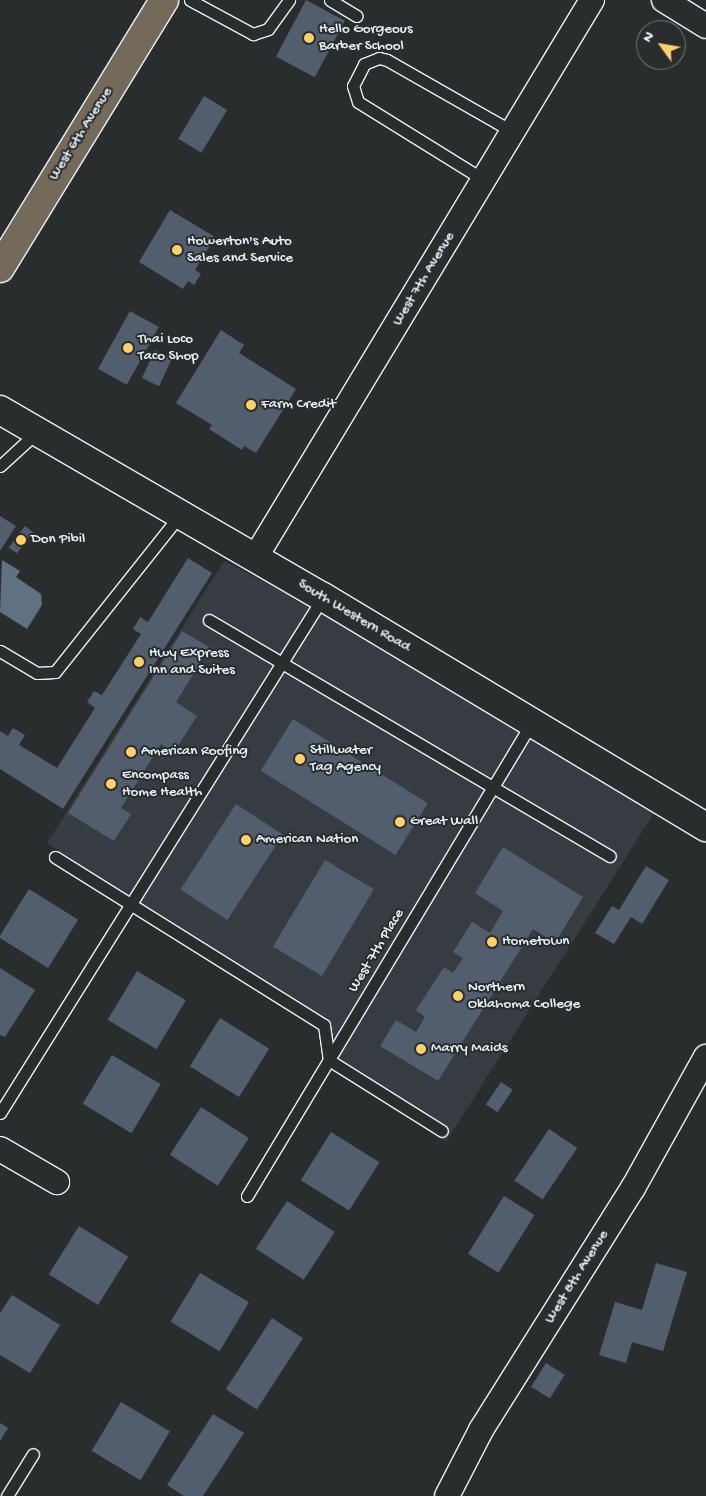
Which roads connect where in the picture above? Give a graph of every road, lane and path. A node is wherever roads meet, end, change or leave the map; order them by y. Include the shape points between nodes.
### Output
1 (164, 0) edge
2 (190, 0) edge
3 (289, 0) edge
4 (330, 0) edge
5 (592, 0) edge
6 (664, 0) edge
7 (357, 16) dead end
8 (706, 26) edge
9 (513, 132) junction
10 (484, 180) junction
11 (0, 268) edge
12 (0, 410) edge
13 (37, 432) junction
14 (0, 466) edge
15 (179, 516) junction
16 (256, 558) junction
17 (323, 597) junction
18 (209, 620) dead end
19 (0, 650) edge
20 (282, 662) junction
21 (532, 722) junction
22 (493, 788) junction
23 (706, 827) edge
24 (610, 856) dead end
25 (55, 857) dead end
26 (130, 904) junction
27 (706, 1057) edge
28 (329, 1060) junction
29 (0, 1113) edge
30 (442, 1131) dead end
31 (0, 1149) edge
32 (57, 1182) dead end
33 (247, 1196) dead end
34 (33, 1454) dead end
35 (7, 1496) edge
36 (447, 1496) edge

1 - 11 highway, West 6th Avenue
2 - 3 lane via 252,34 268,29
4 - 7 lane
5 - 9 street, West 7th Avenue
6 - 8 street
9 - 10 street, West 7th Avenue
9 - 10 lane via 387,60 379,58 364,64 353,86 358,102
10 - 16 street, West 7th Avenue
12 - 13 main road, South Western Road
13 - 14 lane
13 - 15 main road, South Western Road
15 - 16 main road, South Western Road
15 - 19 lane via 55,672 37,673
16 - 17 main road, South Western Road
17 - 20 lane
17 - 21 main road, South Western Road
18 - 20 lane
20 - 22 lane
20 - 26 lane
21 - 22 lane, West 7th Place
21 - 23 main road, South Western Road
22 - 24 lane
22 - 28 lane, West 7th Place
25 - 26 lane
26 - 28 lane via 324,1025
26 - 29 lane
27 - 36 street, West 8th Avenue via 633,1188 481,1430
28 - 30 lane
28 - 33 lane, West 7th Place
31 - 32 street
34 - 35 lane

